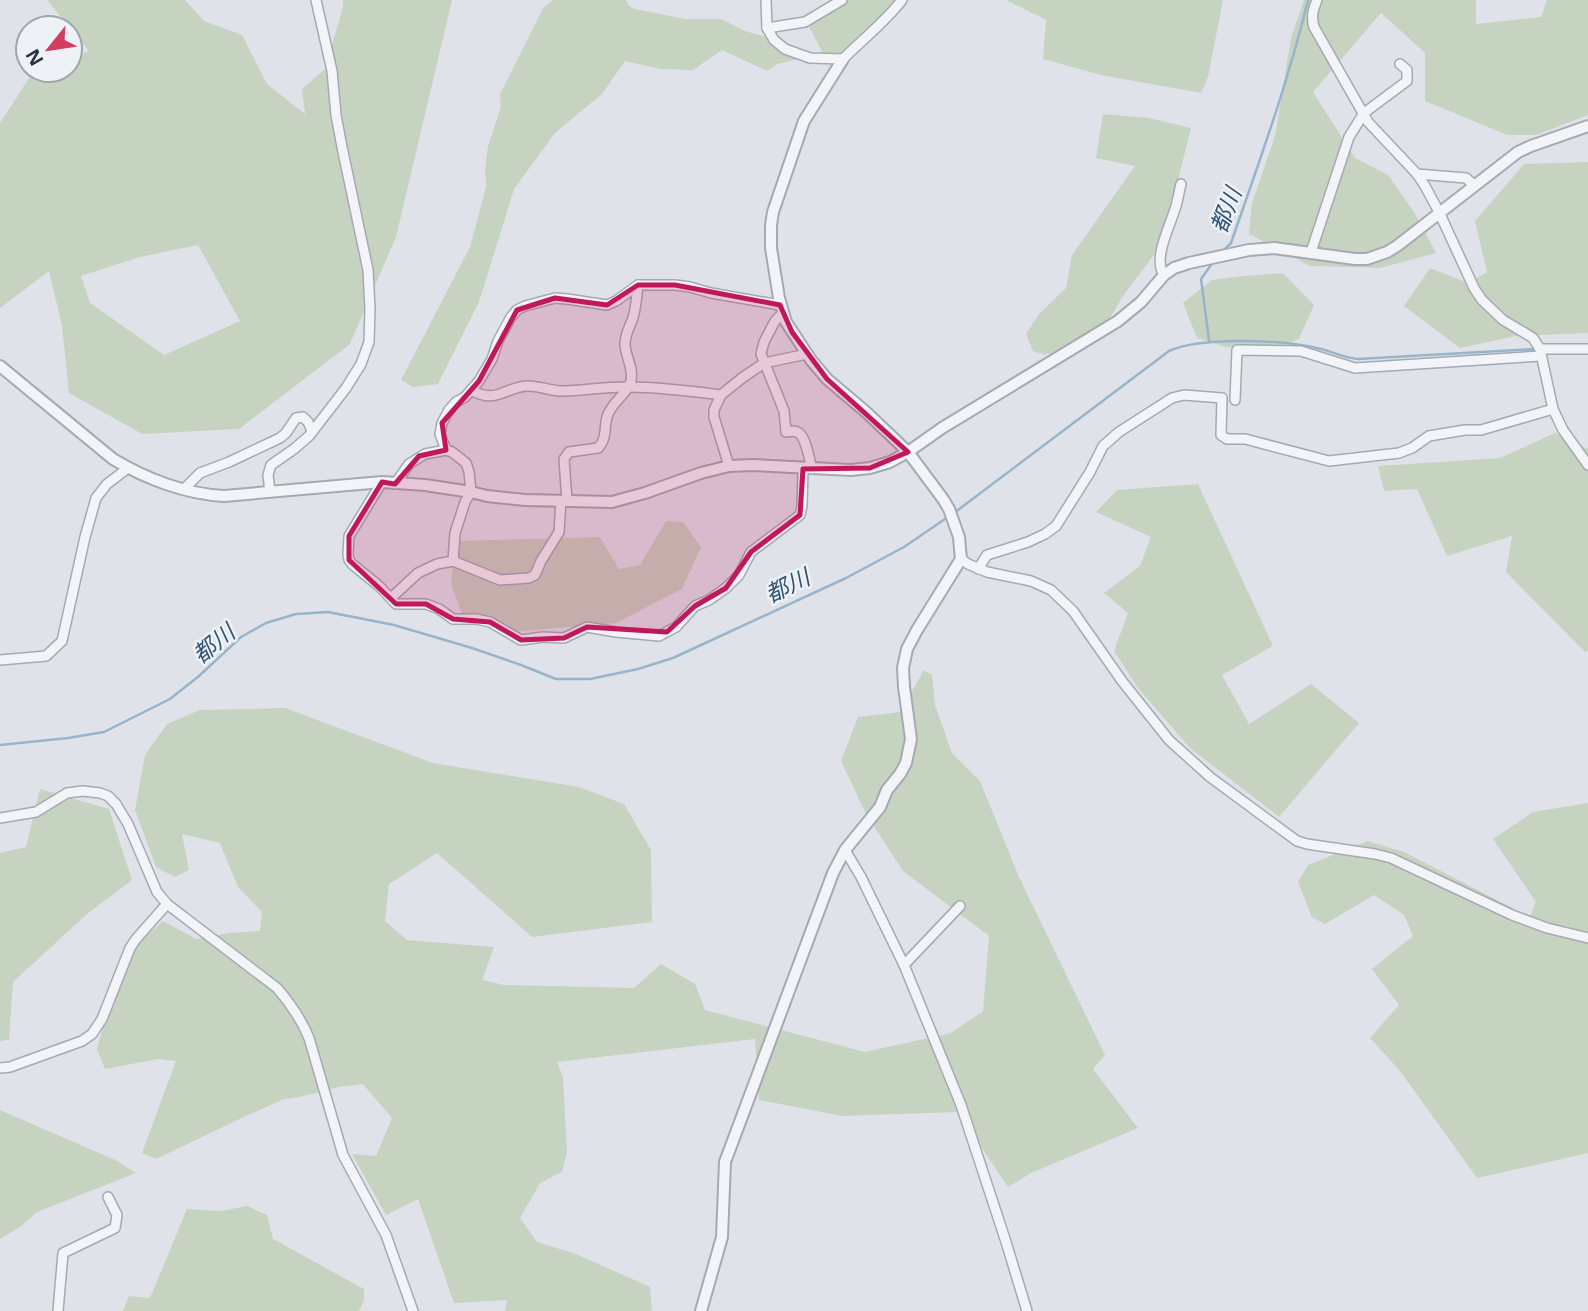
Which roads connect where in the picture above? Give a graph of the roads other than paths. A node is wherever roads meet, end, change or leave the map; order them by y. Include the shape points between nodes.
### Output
1 (316, 0) edge
2 (766, 0) edge
3 (842, 0) edge
4 (902, 0) edge
5 (1317, 0) edge
6 (767, 28) junction
7 (843, 59) junction
8 (1400, 64) dead end
9 (1364, 113) junction
10 (1588, 126) edge
11 (1417, 174) junction
12 (1181, 184) dead end
13 (1474, 185) junction
14 (1439, 212) junction
15 (1311, 252) junction
16 (1164, 275) junction
17 (638, 285) junction
18 (782, 309) junction
19 (1588, 349) edge
20 (1540, 353) junction
21 (807, 354) junction
22 (764, 363) junction
23 (0, 366) edge
24 (629, 387) junction
25 (471, 390) junction
26 (721, 395) junction
27 (1235, 400) dead end
28 (1553, 408) junction
29 (312, 431) junction
30 (446, 450) junction
31 (908, 452) junction
32 (1588, 465) edge
33 (729, 466) junction
34 (128, 468) junction
35 (808, 469) junction
36 (382, 482) junction
37 (395, 484) junction
38 (184, 489) junction
39 (270, 492) junction
40 (471, 492) junction
41 (564, 501) junction
42 (961, 559) junction
43 (453, 561) junction
44 (978, 569) junction
45 (391, 598) junction
46 (0, 660) edge
47 (0, 818) edge
48 (845, 850) junction
49 (167, 904) junction
50 (960, 906) dead end
51 (1588, 938) edge
52 (904, 964) junction
53 (0, 1068) edge
54 (108, 1196) dead end
55 (58, 1311) edge
56 (413, 1311) edge
57 (701, 1311) edge
58 (1027, 1311) edge

1 - 29 street via 368,270 370,309 369,342 361,364
2 - 6 street
3 - 6 street via 805,22
4 - 7 street
5 - 9 street via 1314,27
6 - 7 street via 785,49 810,58
7 - 18 street via 804,121 773,212 771,248
8 - 9 street via 1407,81
9 - 11 street
9 - 15 street via 1349,137
10 - 13 street via 1518,152
11 - 13 street via 1466,178
11 - 14 street
12 - 16 street via 1160,251
13 - 14 street
14 - 15 street via 1378,256 1355,259
14 - 20 street via 1474,289 1503,320 1532,338
15 - 16 street via 1249,250 1189,263
16 - 31 street via 1118,321
17 - 18 street via 690,287
17 - 24 street via 625,339 632,373
17 - 25 street via 607,305 555,298 517,310
18 - 21 street
18 - 22 street via 764,342
19 - 20 street
20 - 27 street via 1355,368 1301,351 1237,350
20 - 28 street
21 - 22 street
21 - 31 street via 836,388
22 - 26 street
22 - 35 street via 785,411 786,432 796,431 805,443
23 - 34 street
24 - 25 street via 562,391 525,386 490,396
24 - 26 street
24 - 41 street via 610,409 602,444 569,452 564,459
25 - 30 street via 442,423 440,434
26 - 33 street via 714,417
28 - 32 street
28 - 44 street via 1481,430 1429,436 1399,453 1329,461 1245,439 1224,438 1222,398 1172,398 1103,446 1056,526 1028,542 987,555
29 - 38 street via 303,417 296,418 280,438 200,473
29 - 39 street via 271,465
30 - 37 street via 419,456
30 - 40 street via 466,463
31 - 35 street via 870,468
31 - 42 street via 949,509
33 - 35 street
33 - 41 street via 612,502
34 - 38 street
34 - 46 street via 96,498 62,641 46,656
35 - 45 street via 800,515 751,552 726,589 695,606 676,627 659,636 587,627 564,638 521,640 490,622 453,620 426,604 396,604
36 - 37 street
36 - 39 street
36 - 45 street via 349,536 348,554 352,564
37 - 40 street
38 - 39 street via 225,496
40 - 41 street
40 - 43 street via 455,533
41 - 43 street via 559,532 535,575 500,580
42 - 44 street
42 - 48 street via 908,649 903,668 911,740 906,762 880,807
43 - 45 street via 418,573
44 - 51 street via 1051,590 1073,611 1169,740 1210,777 1297,841 1391,858 1512,915
47 - 49 street via 36,812 68,793 108,796 128,824 157,892
48 - 52 street
48 - 57 street via 725,1162 722,1237
49 - 53 street via 130,947 92,1034
49 - 56 street via 277,988 301,1021 343,1155 386,1235
50 - 52 street
52 - 58 street via 961,1105
54 - 55 street via 117,1215 115,1228 64,1253

